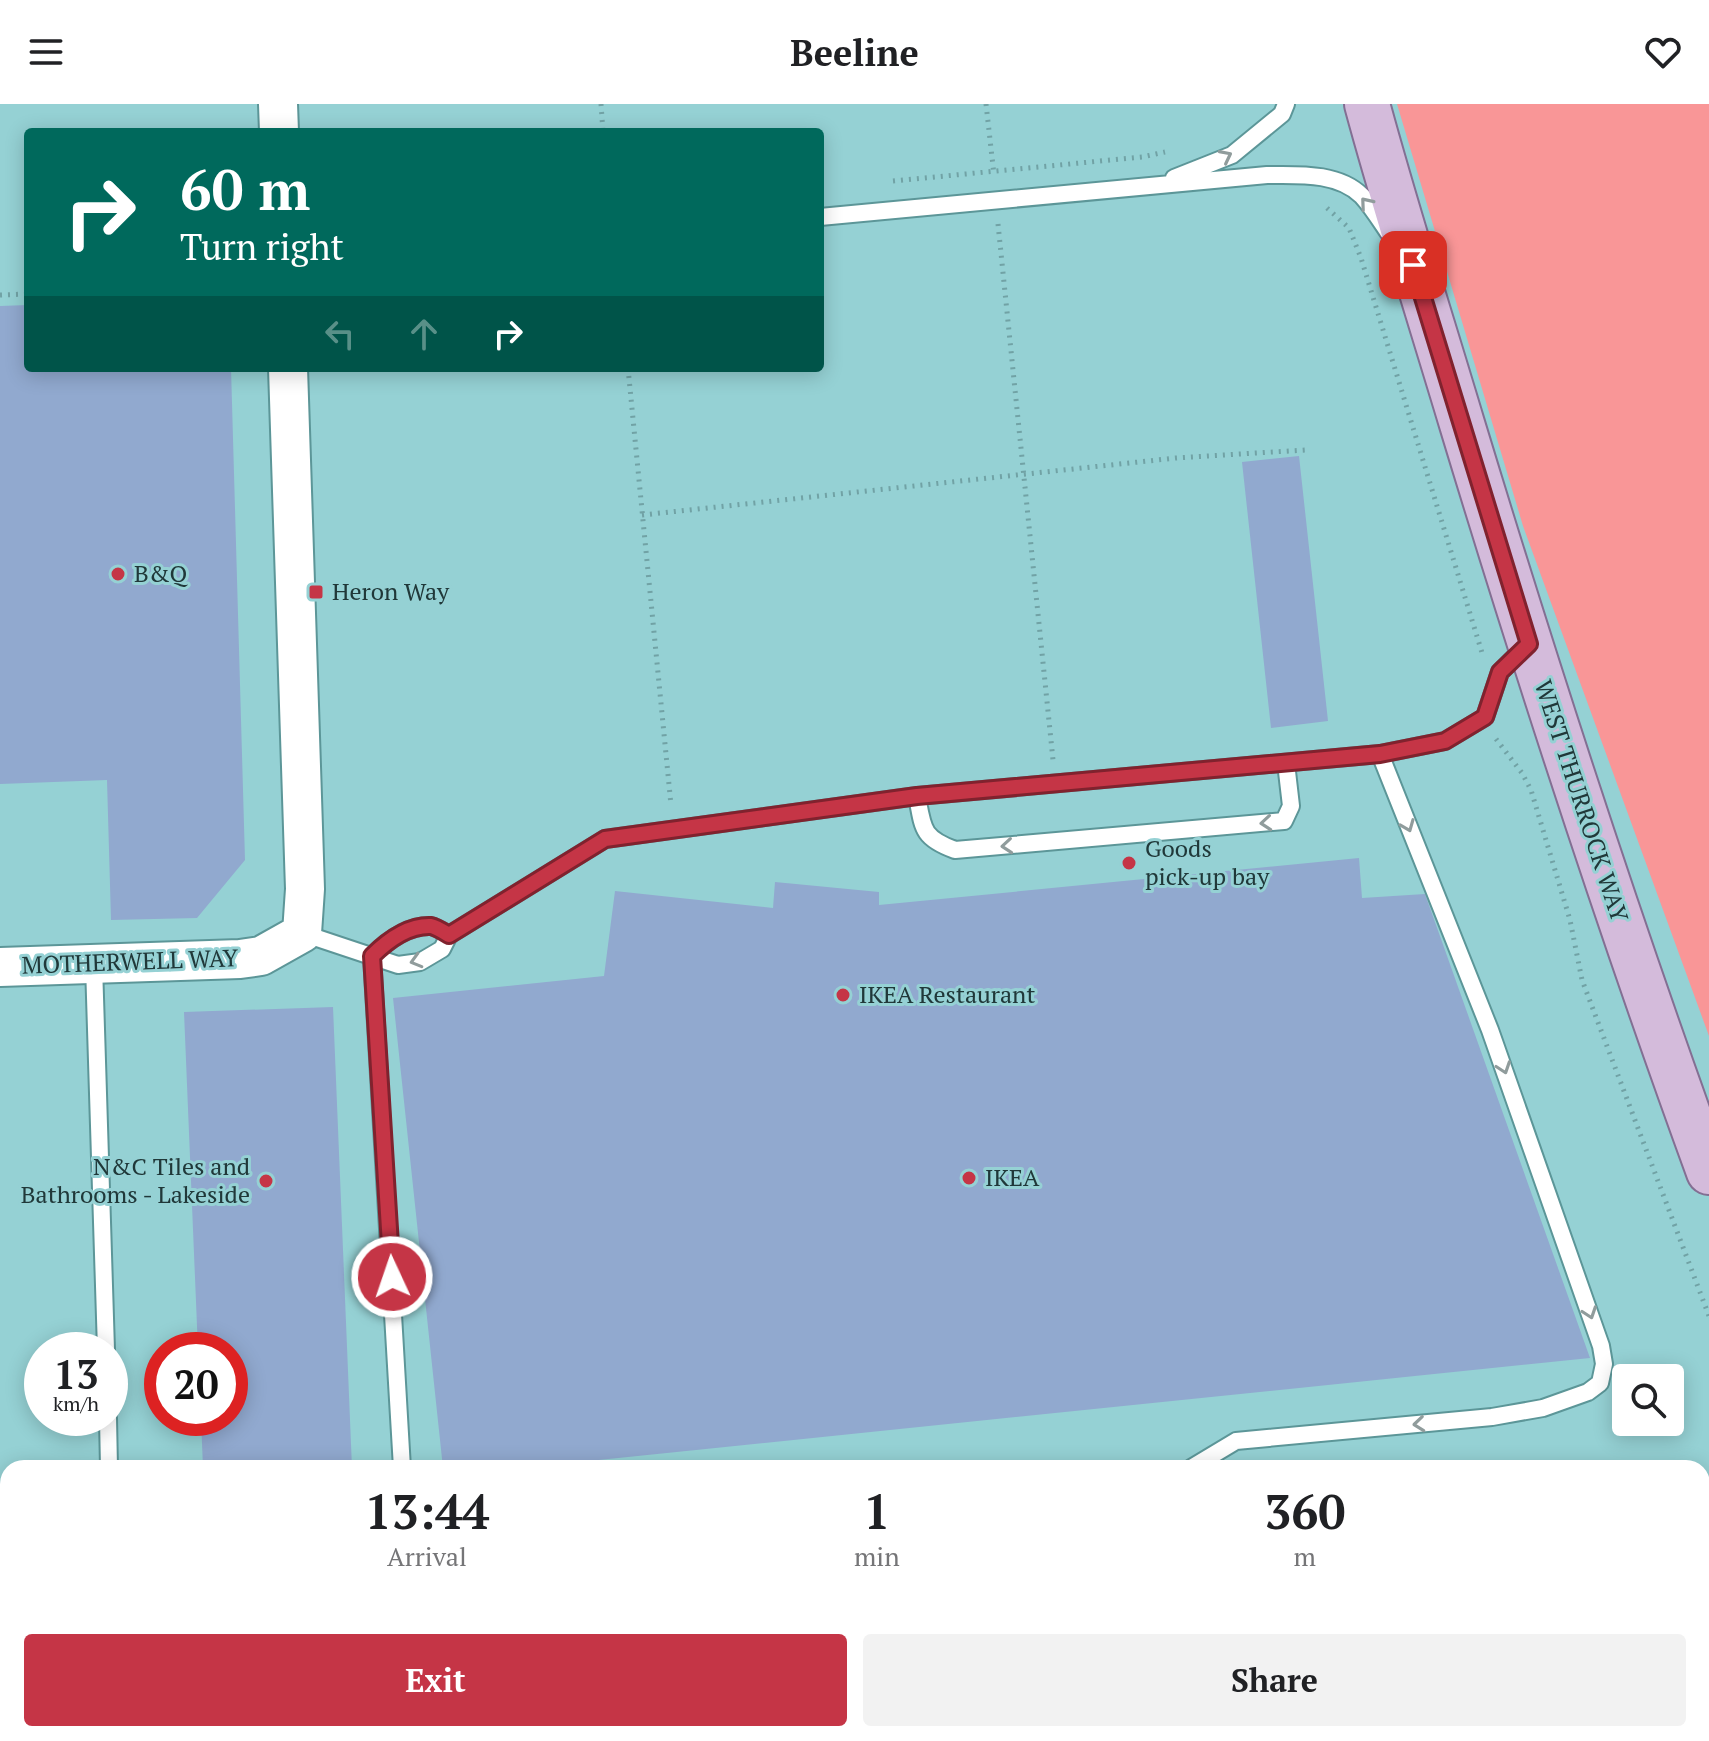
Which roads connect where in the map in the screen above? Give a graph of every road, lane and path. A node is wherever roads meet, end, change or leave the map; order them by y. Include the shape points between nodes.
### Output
1 (278, 104) edge
2 (601, 104) edge
3 (986, 104) edge
4 (1286, 104) edge
5 (1367, 104) edge
6 (279, 128) edge
7 (603, 128) edge
8 (1170, 150) dead end
9 (993, 170) junction
10 (881, 182) dead end
11 (1154, 185) junction
12 (996, 200) junction
13 (824, 217) edge
14 (1413, 265) junction
15 (24, 294) edge
16 (0, 295) edge
17 (288, 372) edge
18 (628, 372) edge
19 (1305, 450) dead end
20 (1023, 475) junction
21 (642, 515) junction
22 (1529, 644) junction
23 (1380, 754) junction
24 (1286, 763) junction
25 (1055, 784) junction
26 (917, 796) junction
27 (673, 828) junction
28 (302, 933) junction
29 (449, 935) junction
30 (372, 956) junction
31 (94, 965) junction
32 (0, 967) edge
33 (1709, 1172) edge
34 (105, 1332) edge
35 (108, 1436) edge
36 (109, 1460) edge
37 (402, 1460) edge
38 (1204, 1460) edge

1 - 6 street
2 - 7 path
3 - 9 path
11 -> 4 lane via 1232,155 1282,114
5 - 14 main road, WEST THURROCK WAY
8 - 9 path
9 - 10 path
9 - 12 path
11 - 12 lane
14 -> 11 lane via 1361,195 1328,178 1267,175
12 - 13 lane
12 - 20 path
14 - 22 main road, WEST THURROCK WAY
15 - 16 path
17 - 28 street via 305,889
18 - 21 path
19 - 20 path
20 - 21 path
20 - 25 path
21 - 27 path
22 - 23 lane via 1500,672 1485,717 1445,741
22 - 33 main road, WEST THURROCK WAY
23 - 24 lane
23 -> 38 lane via 1490,1030 1596,1331 1604,1364 1600,1383 1543,1408 1236,1441
24 - 25 lane
24 -> 26 lane via 1291,806 1284,821 1269,823 955,850 934,843 922,828
25 - 26 lane
26 - 27 lane
27 - 29 lane via 605,839
28 - 30 lane
28 - 31 street, MOTHERWELL WAY via 261,956
29 - 30 lane via 432,926 401,933
29 -> 30 lane via 442,949 420,962 398,965
30 - 37 lane
31 - 32 street, MOTHERWELL WAY
31 - 34 lane
35 - 36 lane

